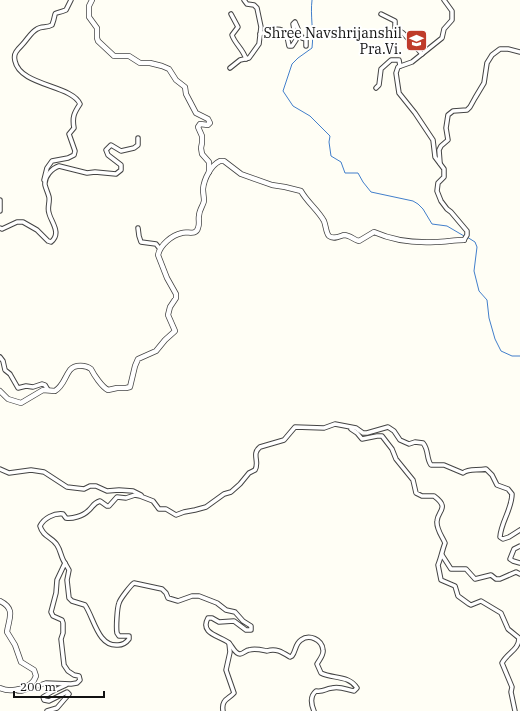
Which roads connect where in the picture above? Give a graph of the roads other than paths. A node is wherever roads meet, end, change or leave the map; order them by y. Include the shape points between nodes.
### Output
1 (71, 0) edge
2 (92, 0) edge
3 (244, 0) edge
4 (444, 0) edge
5 (231, 14) dead end
6 (381, 14) dead end
7 (260, 34) junction
8 (306, 46) dead end
9 (520, 52) edge
10 (422, 54) junction
11 (246, 58) junction
12 (400, 66) junction
13 (230, 68) dead end
14 (376, 88) dead end
15 (138, 138) dead end
16 (440, 164) junction
17 (209, 172) junction
18 (46, 183) junction
19 (0, 200) edge
20 (0, 211) edge
21 (0, 228) edge
22 (138, 228) dead end
23 (464, 240) joint
24 (160, 249) junction
25 (0, 357) edge
26 (48, 390) junction
27 (0, 391) edge
28 (350, 428) junction
29 (0, 469) edge
30 (143, 497) junction
31 (520, 530) edge
32 (520, 546) edge
33 (442, 555) junction
34 (520, 562) edge
35 (66, 563) junction
36 (520, 574) edge
37 (0, 600) edge
38 (229, 643) junction
39 (67, 684) junction
40 (0, 688) edge
41 (14, 690) junction
42 (47, 711) edge
43 (223, 711) edge
44 (314, 711) edge
45 (515, 711) edge

1 - 18 street via 66,10 55,14 52,25 32,32 14,57 21,72 38,82 65,92 80,104 72,120 74,128 69,134 74,155 52,161 48,165 44,179
2 - 17 street via 89,17 97,28 98,41 114,56 129,56 140,63 150,63 169,69 176,80 185,87 196,113 208,119 208,125 200,124 198,128 202,136 201,150 208,162
3 - 7 street via 257,8
4 - 10 street via 452,11 452,20 444,29 442,38
5 - 11 street via 238,28 232,35
6 - 10 street via 395,21 395,28
7 - 8 street via 280,28 288,36 289,46 292,46 296,40 293,24 295,22 302,38 307,41
7 - 11 street via 257,49
9 - 16 street via 500,49 492,55 486,66 484,83 470,107 467,110 453,111 448,115 448,140 439,150
10 - 12 street via 412,62
11 - 13 street
12 - 14 street via 400,60 389,61 380,70 379,85
12 - 16 street via 396,70 399,93 433,140 435,156
15 - 18 street via 138,144 134,148 121,151 111,145 107,148 108,155 121,164 121,170 116,174 87,173 59,166 52,170
16 - 23 street via 445,173 438,183 439,196 444,206 467,231
17 - 23 street via 216,163 222,161 241,174 272,185 298,190 319,214 330,236 334,238 347,236 359,241 374,232 411,241
17 - 24 street via 204,184 204,202 199,212 198,228 194,233 182,233 170,238
18 - 21 street via 49,214 56,230 53,240 48,241 40,232 23,222
19 - 20 street
22 - 24 street via 142,243 156,244
24 - 26 street via 159,259 166,278 176,294 168,315 175,328 174,333 156,351 138,359 128,388 105,389 94,377 91,369 84,366 70,370 65,381 55,391
25 - 26 street via 5,370 18,388 42,384
26 - 27 street via 43,390 21,403 8,399
28 - 30 street via 335,424 324,428 295,427 284,440 260,447 255,452 255,470 231,492 203,508 178,516 166,509 159,509
28 - 31 street via 367,433 388,427 400,440 409,444 423,443 427,448 431,465 444,465 463,473 466,469 488,470 497,485 508,489 512,494 500,537 504,539
28 - 33 street via 362,439 382,436 392,449 396,460 413,480 417,495 431,495 438,499 442,510 438,526 445,543
29 - 30 street via 9,473 37,470 65,486 84,489 92,485 107,491 133,491
30 - 35 street via 118,497 107,506 99,501 86,513 66,518 63,514 57,514 44,520 40,526 41,530 57,546
32 - 34 street via 514,549 510,559
33 - 36 street via 452,569 466,569 475,579 491,575 500,579 516,572
33 - 45 street via 438,568 441,580 455,586 458,596 469,604 481,601 499,612 508,629 520,638 517,647 502,663 512,687 510,692
35 - 38 street via 69,598 85,605 96,629 110,644 124,644 129,639 129,636 119,636 117,633 118,607 120,600 134,583 162,589 171,600 199,596 235,612 251,626 251,630 246,630 234,621 219,622 212,618 207,620 207,628 211,633
35 - 39 street via 57,580 51,612 63,623 61,649 64,665 68,671 80,677 77,683
37 - 41 street via 7,605 11,614 7,632 23,664 34,670 36,676 30,684
38 - 43 street via 226,670 234,693 225,699
38 - 44 street via 240,654 250,649 273,649 290,657 305,637 312,637 319,642 323,649 317,664 319,670 324,674 349,681 357,688 354,691 344,687 316,691 311,704
39 - 41 street via 50,683 22,691
39 - 42 street via 43,697 49,701 67,692 69,694 57,708
40 - 41 street

